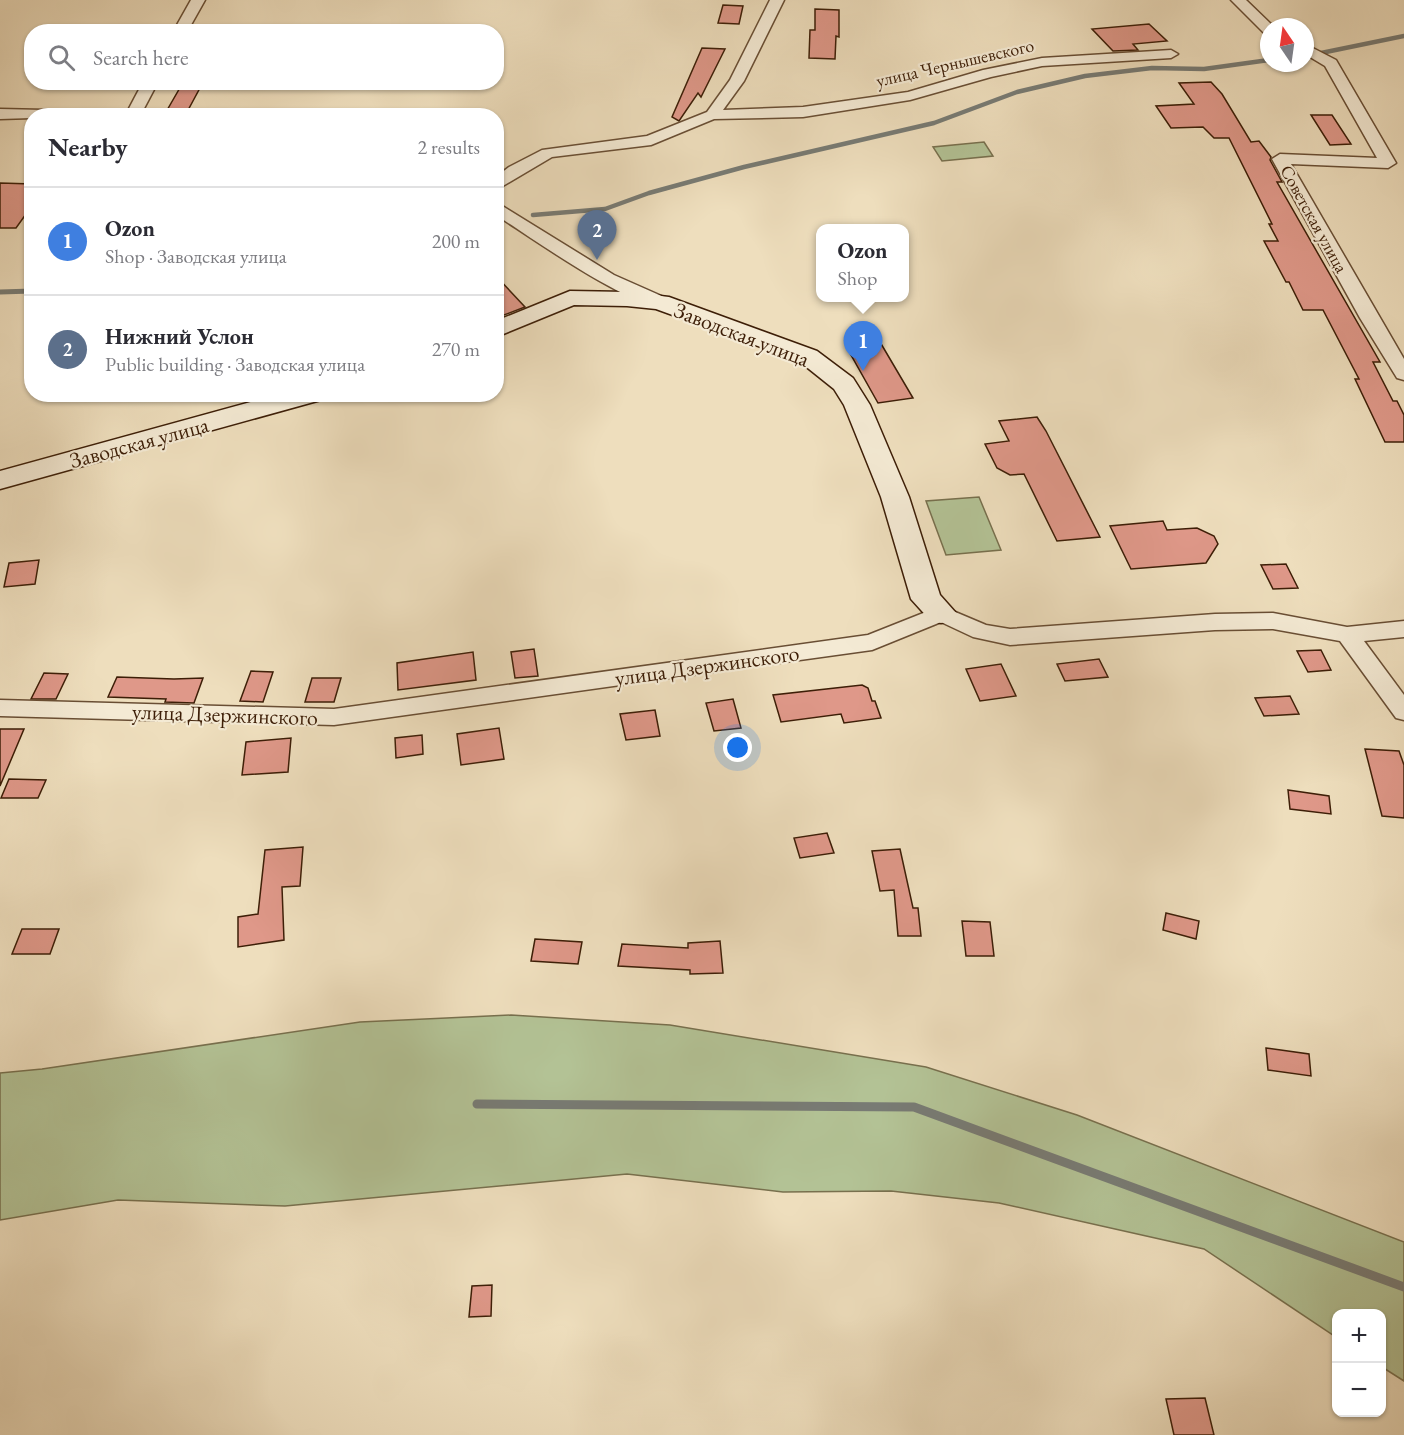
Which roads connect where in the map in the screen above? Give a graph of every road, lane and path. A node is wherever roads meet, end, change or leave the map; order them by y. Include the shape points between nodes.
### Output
1 (198, 0) edge
2 (777, 0) edge
3 (1238, 0) edge
4 (1260, 21) edge
5 (184, 24) edge
6 (1314, 53) edge
7 (1172, 54) dead end
8 (147, 90) edge
9 (136, 108) edge
10 (0, 114) edge
11 (24, 115) edge
12 (712, 115) junction
13 (504, 178) edge
14 (504, 212) edge
15 (660, 302) junction
16 (504, 327) edge
17 (1404, 374) edge
18 (283, 402) edge
19 (0, 480) edge
20 (941, 613) junction
21 (1404, 629) edge
22 (1347, 635) junction
23 (0, 708) edge
24 (1404, 712) edge

1 - 5 street
2 - 12 street via 737,81
3 - 4 street
6 - 17 street, Советская улица via 1331,63 1388,163 1280,159
7 - 12 street, улица Чернышевского via 1042,62 987,73 910,96 803,112
8 - 9 street
10 - 11 street
12 - 13 street via 651,140 548,153
14 - 15 street via 608,279
15 - 16 street, Заводская улица via 570,298
15 - 20 street, Заводская улица via 789,348 828,369 844,384 857,405 895,497 926,599
18 - 19 street, Заводская улица
20 - 22 street via 981,632 1010,637 1273,621
20 - 23 street, улица Дзержинского via 872,642 334,717
21 - 22 street
22 - 24 street

